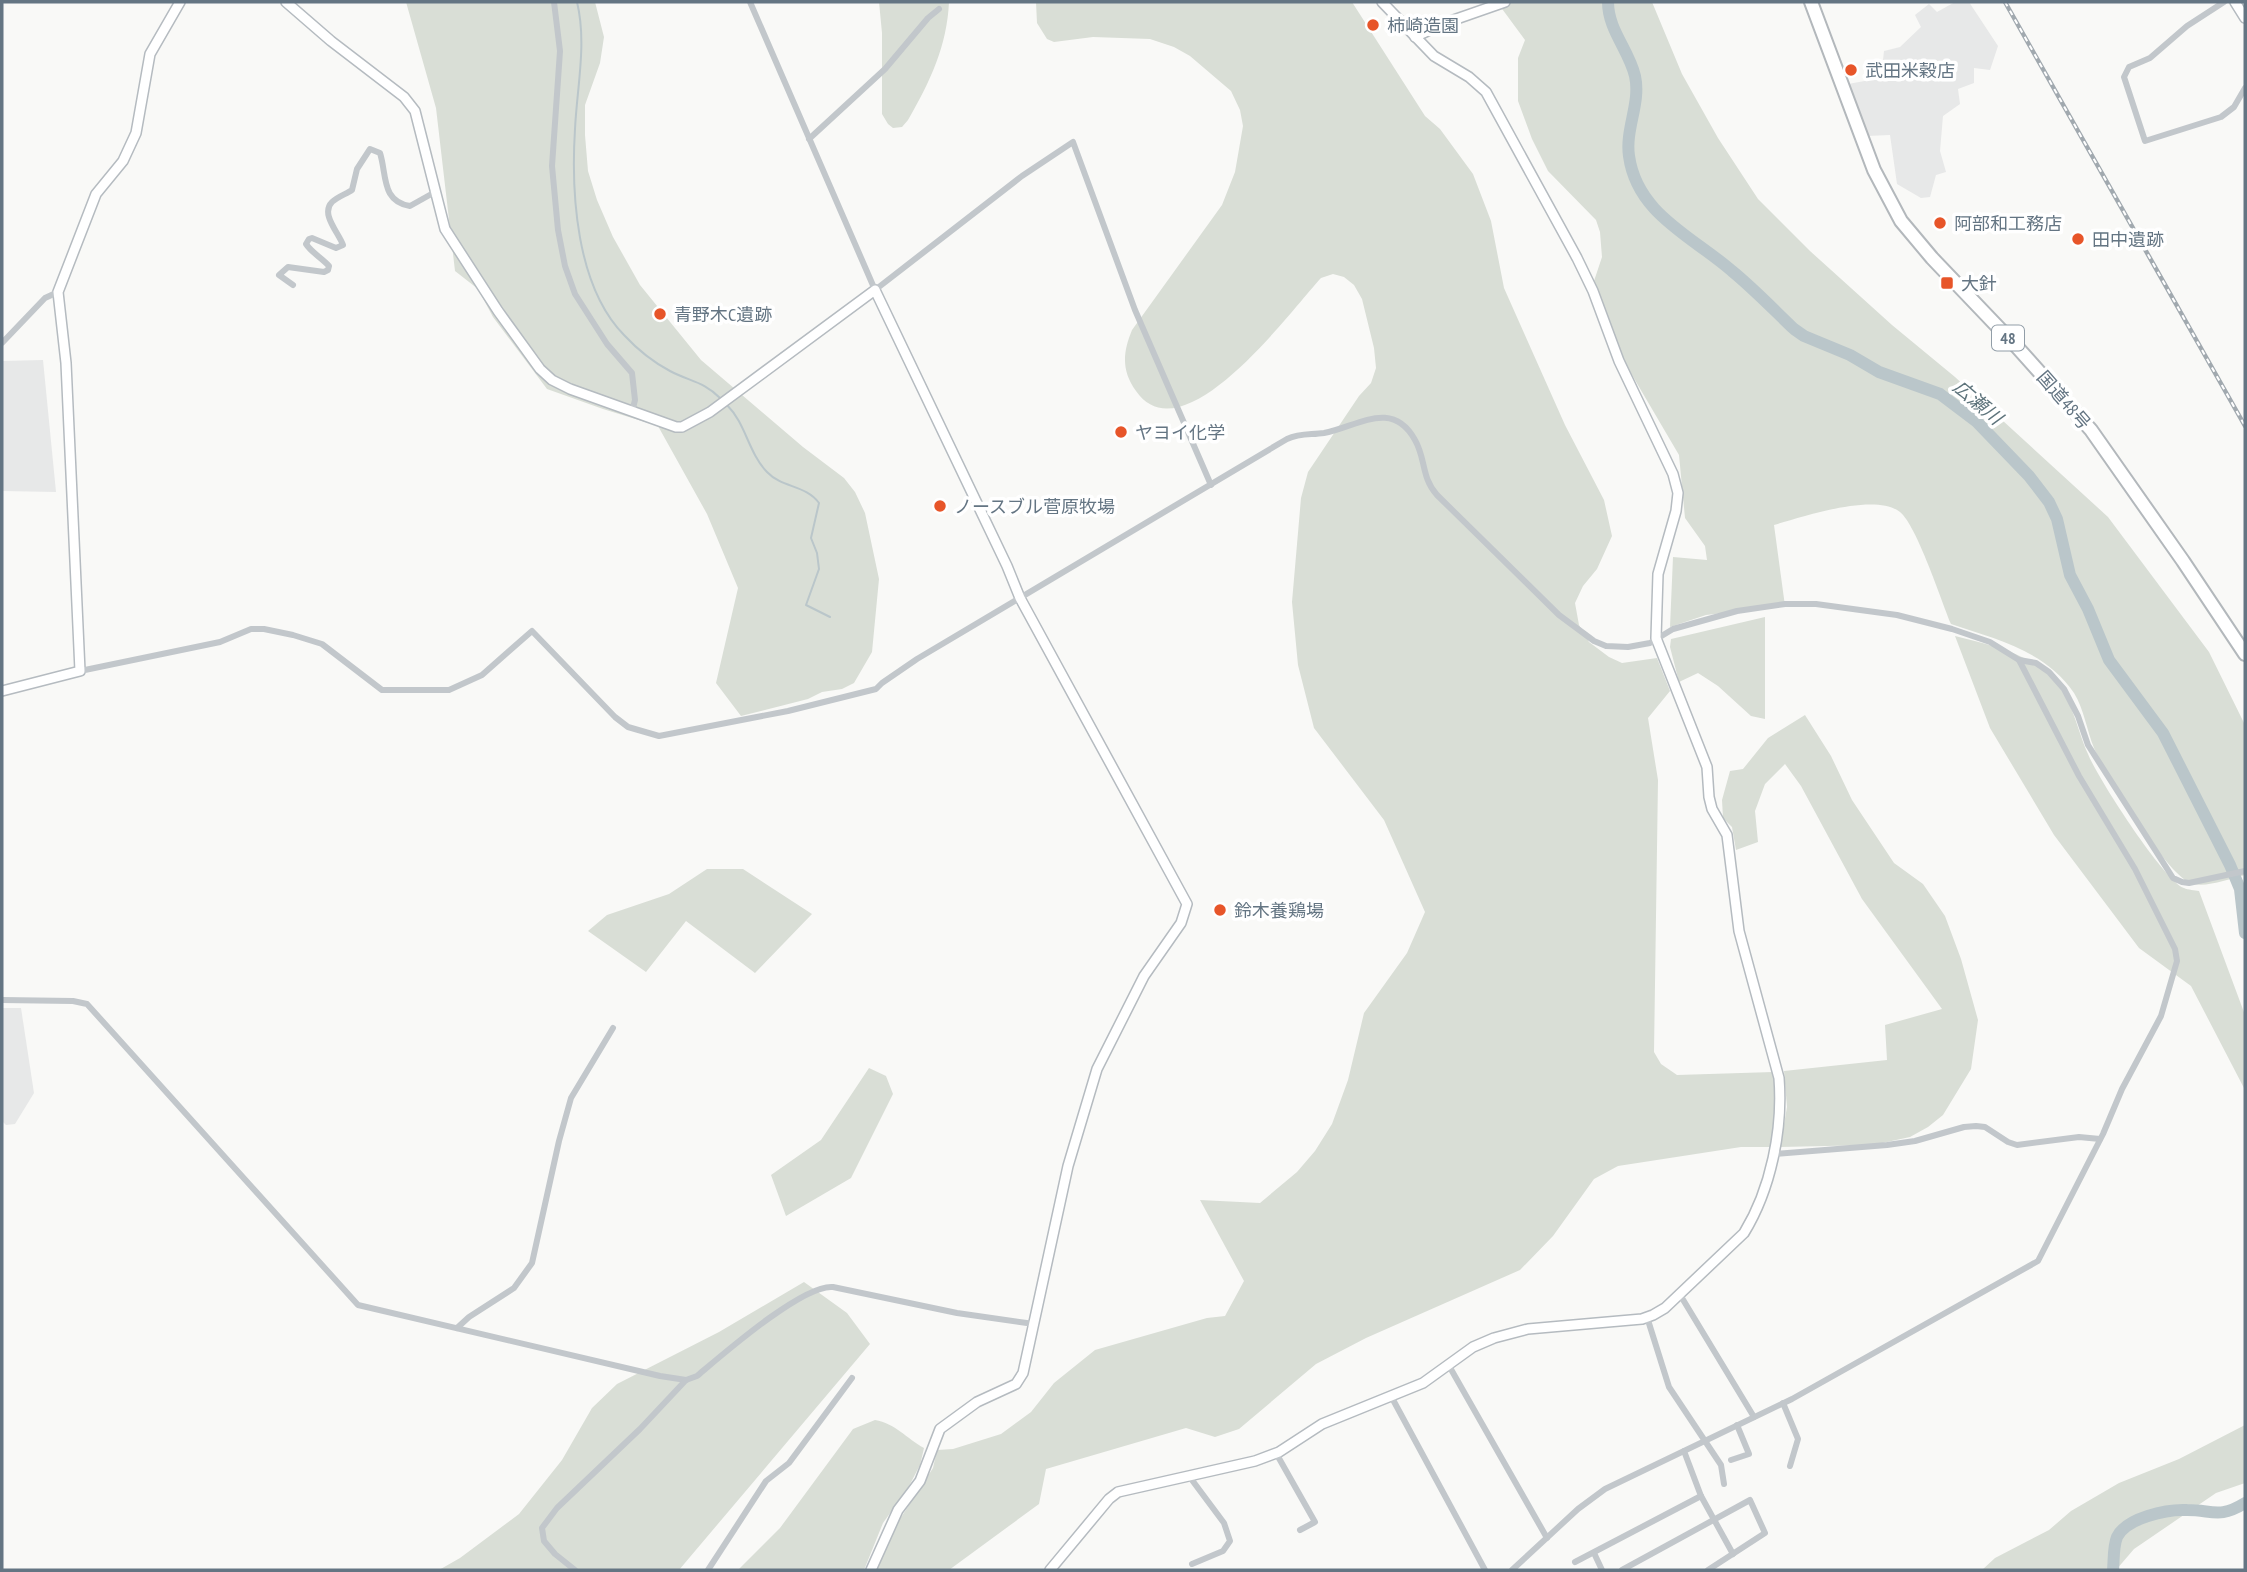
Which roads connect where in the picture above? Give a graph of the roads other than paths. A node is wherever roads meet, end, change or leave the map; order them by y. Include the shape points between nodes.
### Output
1 (180, 2) edge
2 (286, 2) edge
3 (554, 2) edge
4 (750, 2) edge
5 (1382, 2) edge
6 (1505, 2) edge
7 (1811, 2) edge
8 (2224, 2) edge
9 (2235, 2) edge
10 (939, 9) dead end
11 (2245, 18) edge
12 (1415, 37) junction
13 (2245, 88) edge
14 (809, 139) junction
15 (435, 192) junction
16 (293, 285) dead end
17 (875, 290) junction
18 (58, 292) junction
19 (2, 343) edge
20 (632, 412) junction
21 (1212, 485) junction
22 (1020, 598) junction
23 (1656, 638) junction
24 (2245, 654) edge
25 (2019, 660) junction
26 (80, 671) junction
27 (2, 691) edge
28 (2245, 871) edge
29 (2, 1000) edge
30 (613, 1028) dead end
31 (2100, 1139) junction
32 (1775, 1154) junction
33 (1679, 1293) junction
34 (1647, 1317) junction
35 (1034, 1324) junction
36 (457, 1328) junction
37 (1448, 1364) junction
38 (852, 1378) dead end
39 (686, 1380) junction
40 (1391, 1396) junction
41 (1783, 1403) junction
42 (1754, 1417) junction
43 (1737, 1425) junction
44 (1704, 1441) junction
45 (1684, 1451) junction
46 (1276, 1453) junction
47 (1731, 1460) dead end
48 (1790, 1465) dead end
49 (1189, 1475) junction
50 (1724, 1483) dead end
51 (1701, 1496) junction
52 (1714, 1520) junction
53 (1300, 1530) dead end
54 (1547, 1538) junction
55 (1594, 1553) junction
56 (1732, 1554) junction
57 (1575, 1562) dead end
58 (1192, 1564) dead end
59 (575, 1570) edge
60 (708, 1570) edge
61 (871, 1570) edge
62 (1050, 1570) edge
63 (1485, 1570) edge
64 (1512, 1570) edge
65 (1602, 1570) edge
66 (1622, 1570) edge
67 (1708, 1570) edge

1 - 18 street via 150,54 136,133 123,161 96,194
2 - 15 street via 404,97 415,111
3 - 20 street via 561,51 552,166 560,242 580,303 632,373
4 - 14 street
5 - 12 street
6 - 12 street
7 - 24 highway, 国道48号 / 48 via 1874,170 1901,221 2091,430
8 - 13 street via 2150,58 2129,67 2124,77 2145,141 2221,117 2234,107
9 - 11 street
10 - 14 street via 885,69
12 - 23 street via 1486,92 1577,258 1673,474 1678,493 1658,574
14 - 17 street
15 - 16 street via 410,206 391,198 380,153 370,149 356,169 352,190 328,207 343,245 336,248 309,239 308,248 327,262 328,270 288,267 279,275
15 - 20 street via 454,245 540,369 561,385
17 - 20 street via 690,424 676,427
17 - 21 street via 1073,142 1135,310
17 - 22 street
18 - 19 street via 45,298
18 - 26 street via 66,363
21 - 22 street
21 - 23 street via 1293,436 1386,417 1409,431 1421,454 1428,484 1437,495 1559,615 1606,646 1628,647
22 - 26 street via 917,659 877,689 659,736 628,727 615,717 532,631 482,675 449,690 382,690 322,644 264,629
22 - 35 street via 1186,904 1181,923 1144,976 1097,1069 1068,1166
23 - 25 street via 1737,611 1816,604 1897,615 1952,629 1990,642
23 - 32 street via 1705,759 1712,809 1727,835 1740,930 1779,1078
25 - 28 street via 2044,668 2064,689 2088,745 2176,880 2189,883
25 - 31 street via 2079,776 2135,869 2176,953 2161,1016
26 - 27 street
29 - 36 street via 87,1004 358,1305
30 - 36 street via 571,1098 532,1263 514,1288
31 - 32 street via 2017,1144 1976,1126 1896,1144
31 - 41 street via 2038,1261
32 - 33 street via 1744,1233
33 - 34 street
33 - 42 street
34 - 37 street via 1528,1329 1473,1347
34 - 44 street via 1669,1387
35 - 39 street via 826,1286 771,1317
35 - 61 street via 1023,1373 1016,1384 977,1402 940,1429 920,1481 896,1515
36 - 39 street
37 - 40 street via 1423,1383
37 - 54 street
38 - 60 street via 789,1463 766,1481
39 - 59 street via 542,1528 544,1541
40 - 46 street via 1322,1423
40 - 63 street
41 - 42 street
41 - 48 street via 1798,1439
42 - 43 street
43 - 44 street
43 - 47 street via 1749,1454
44 - 45 street
44 - 50 street via 1721,1465
45 - 51 street
45 - 54 street via 1593,1496
46 - 49 street
46 - 53 street via 1315,1522
49 - 58 street via 1224,1523 1230,1541 1223,1551
49 - 62 street via 1118,1492
51 - 52 street
51 - 55 street
52 - 56 street
52 - 56 street via 1750,1500 1765,1533
52 - 66 street
54 - 64 street
55 - 57 street
55 - 65 street
56 - 67 street

